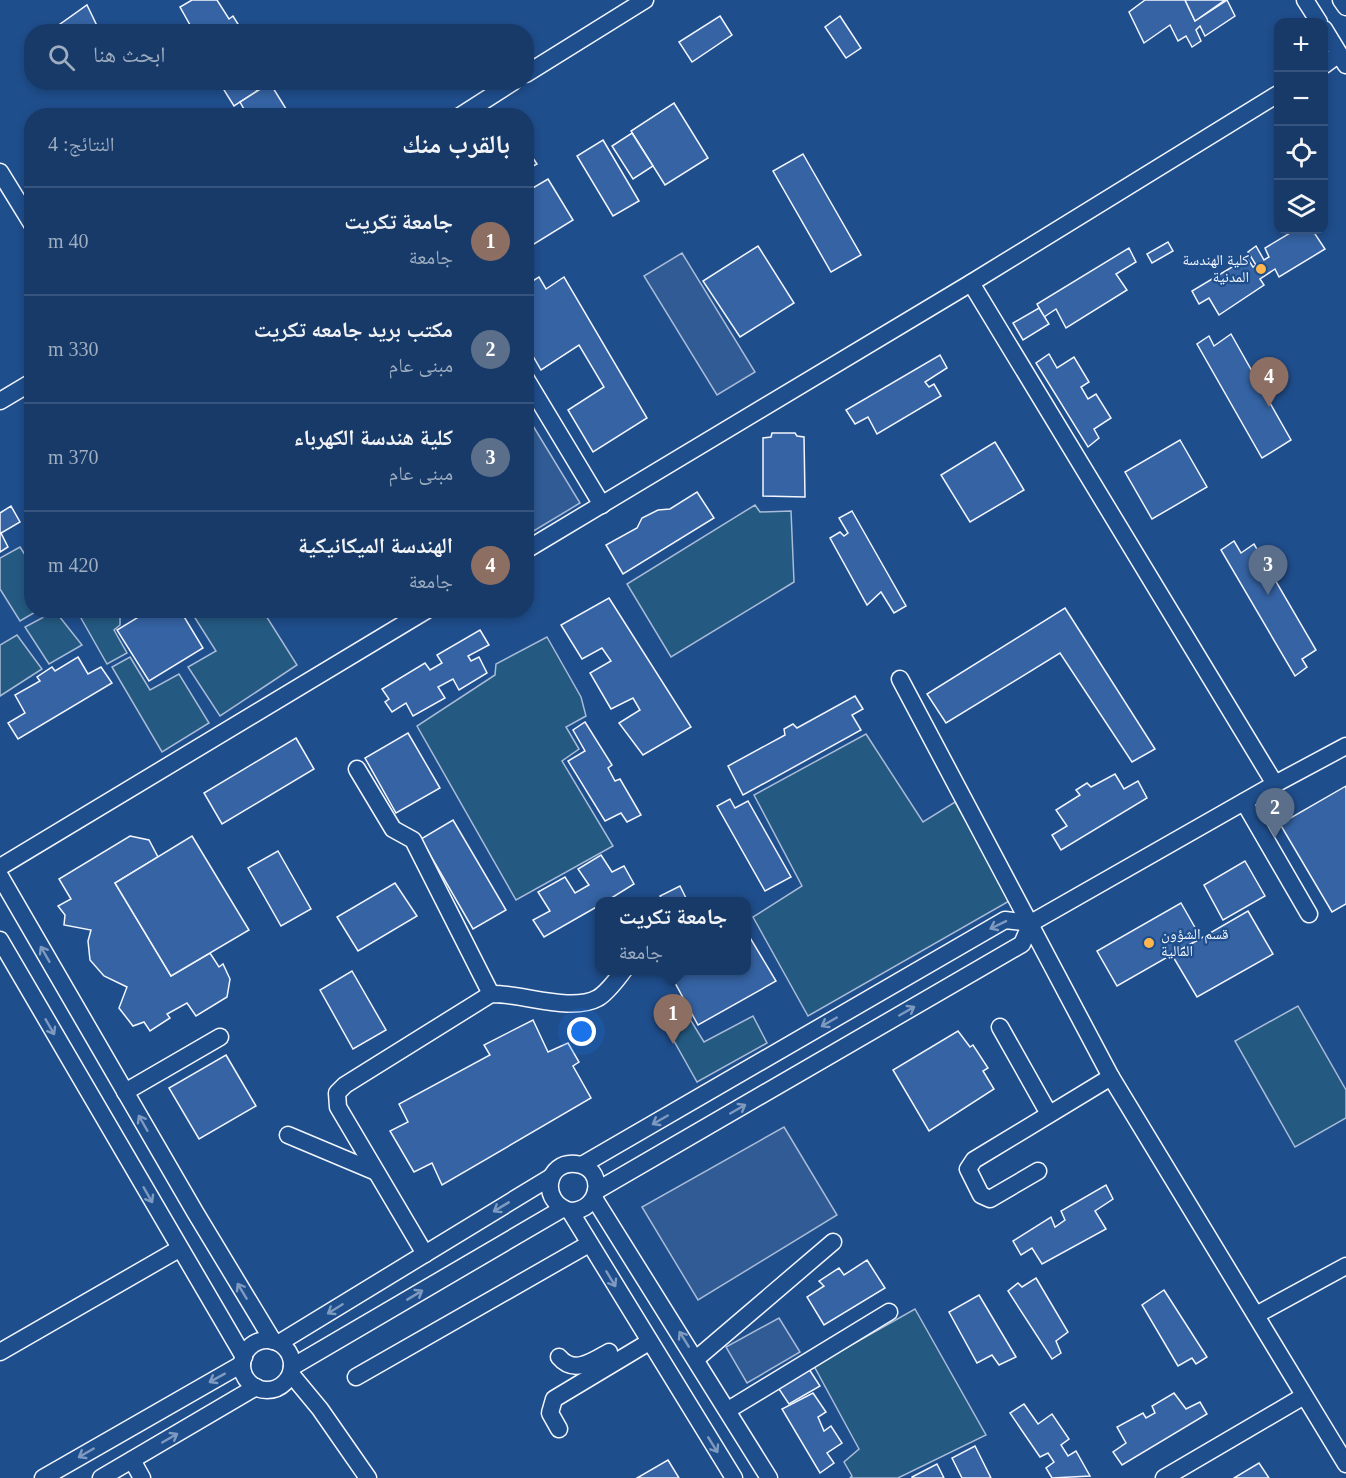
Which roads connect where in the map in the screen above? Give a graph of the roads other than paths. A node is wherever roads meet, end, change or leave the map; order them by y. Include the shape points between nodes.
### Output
1 (645, 0) edge
2 (1305, 0) edge
3 (1341, 0) edge
4 (1346, 7) edge
5 (1316, 18) edge
6 (1328, 37) edge
7 (1343, 60) edge
8 (1328, 63) edge
9 (534, 69) edge
10 (501, 90) edge
11 (1274, 96) edge
12 (472, 108) edge
13 (0, 172) edge
14 (24, 211) edge
15 (971, 283) junction
16 (24, 387) edge
17 (534, 392) edge
18 (0, 401) edge
19 (602, 505) junction
20 (534, 545) edge
21 (414, 618) edge
22 (900, 679) dead end
23 (1346, 746) edge
24 (357, 769) dead end
25 (1275, 784) junction
26 (1244, 802) junction
27 (0, 867) edge
28 (0, 876) edge
29 (1309, 914) dead end
30 (1032, 923) junction
31 (0, 940) edge
32 (619, 975) edge
33 (491, 994) junction
34 (1000, 1027) dead end
35 (220, 1037) dead end
36 (1111, 1077) junction
37 (125, 1092) junction
38 (1049, 1114) junction
39 (288, 1135) dead end
40 (582, 1165) junction
41 (1038, 1171) dead end
42 (376, 1172) junction
43 (551, 1177) junction
44 (595, 1194) junction
45 (566, 1210) junction
46 (833, 1242) dead end
47 (589, 1244) junction
48 (180, 1249) junction
49 (424, 1254) junction
50 (1346, 1266) edge
51 (889, 1312) dead end
52 (1257, 1315) junction
53 (647, 1337) junction
54 (276, 1342) junction
55 (0, 1352) edge
56 (560, 1357) dead end
57 (696, 1359) junction
58 (243, 1360) junction
59 (292, 1370) junction
60 (356, 1377) dead end
61 (256, 1387) junction
62 (1304, 1396) junction
63 (728, 1410) junction
64 (559, 1429) dead end
65 (132, 1460) junction
66 (1346, 1464) edge
67 (43, 1478) edge
68 (101, 1478) edge
69 (142, 1478) edge
70 (368, 1478) edge
71 (734, 1478) edge
72 (769, 1478) edge
73 (1164, 1478) edge

1 - 9 street
2 - 5 street
3 - 4 street
6 - 7 street
7 - 8 street
10 - 12 street
11 - 15 street
13 - 14 street
15 - 19 street
15 - 25 street
16 - 18 street
17 - 19 street
19 - 20 street
21 - 27 street
22 - 30 street
23 - 25 street
24 - 33 street via 393,829 412,840
25 - 26 street
26 - 29 street
26 - 30 street
37 -> 28 street
30 - 36 street
30 -> 40 street via 1005,920
44 -> 30 street via 1022,945
31 -> 48 street
32 - 33 street via 599,997 588,1002
33 - 42 street via 337,1093 338,1107
34 - 38 street
35 - 37 street
36 - 38 street
36 - 52 street
54 -> 37 street
38 - 41 street via 974,1160 968,1169 981,1195 990,1199
39 - 42 street
40 - 43 street via 561,1166
40 - 44 street via 594,1176
42 - 49 street
43 - 45 street via 550,1195
43 -> 49 street
44 - 45 street via 584,1209
57 -> 44 street
45 - 47 street
59 -> 45 street
46 - 57 street
47 -> 53 street
47 - 60 street
48 - 55 street
48 - 58 street
49 -> 54 street
50 - 52 street
51 - 63 street
52 - 62 street
53 - 56 street via 588,1364 571,1366
53 - 64 street via 554,1399 550,1413
53 -> 71 street
54 - 58 street via 258,1342 247,1350
54 - 59 street via 289,1353
57 - 63 street
58 - 61 street via 245,1377
58 -> 67 street
59 - 61 street via 276,1389
59 - 70 street
65 -> 61 street
62 - 66 street
62 - 73 street
63 - 72 street
65 - 68 street
65 - 69 street

